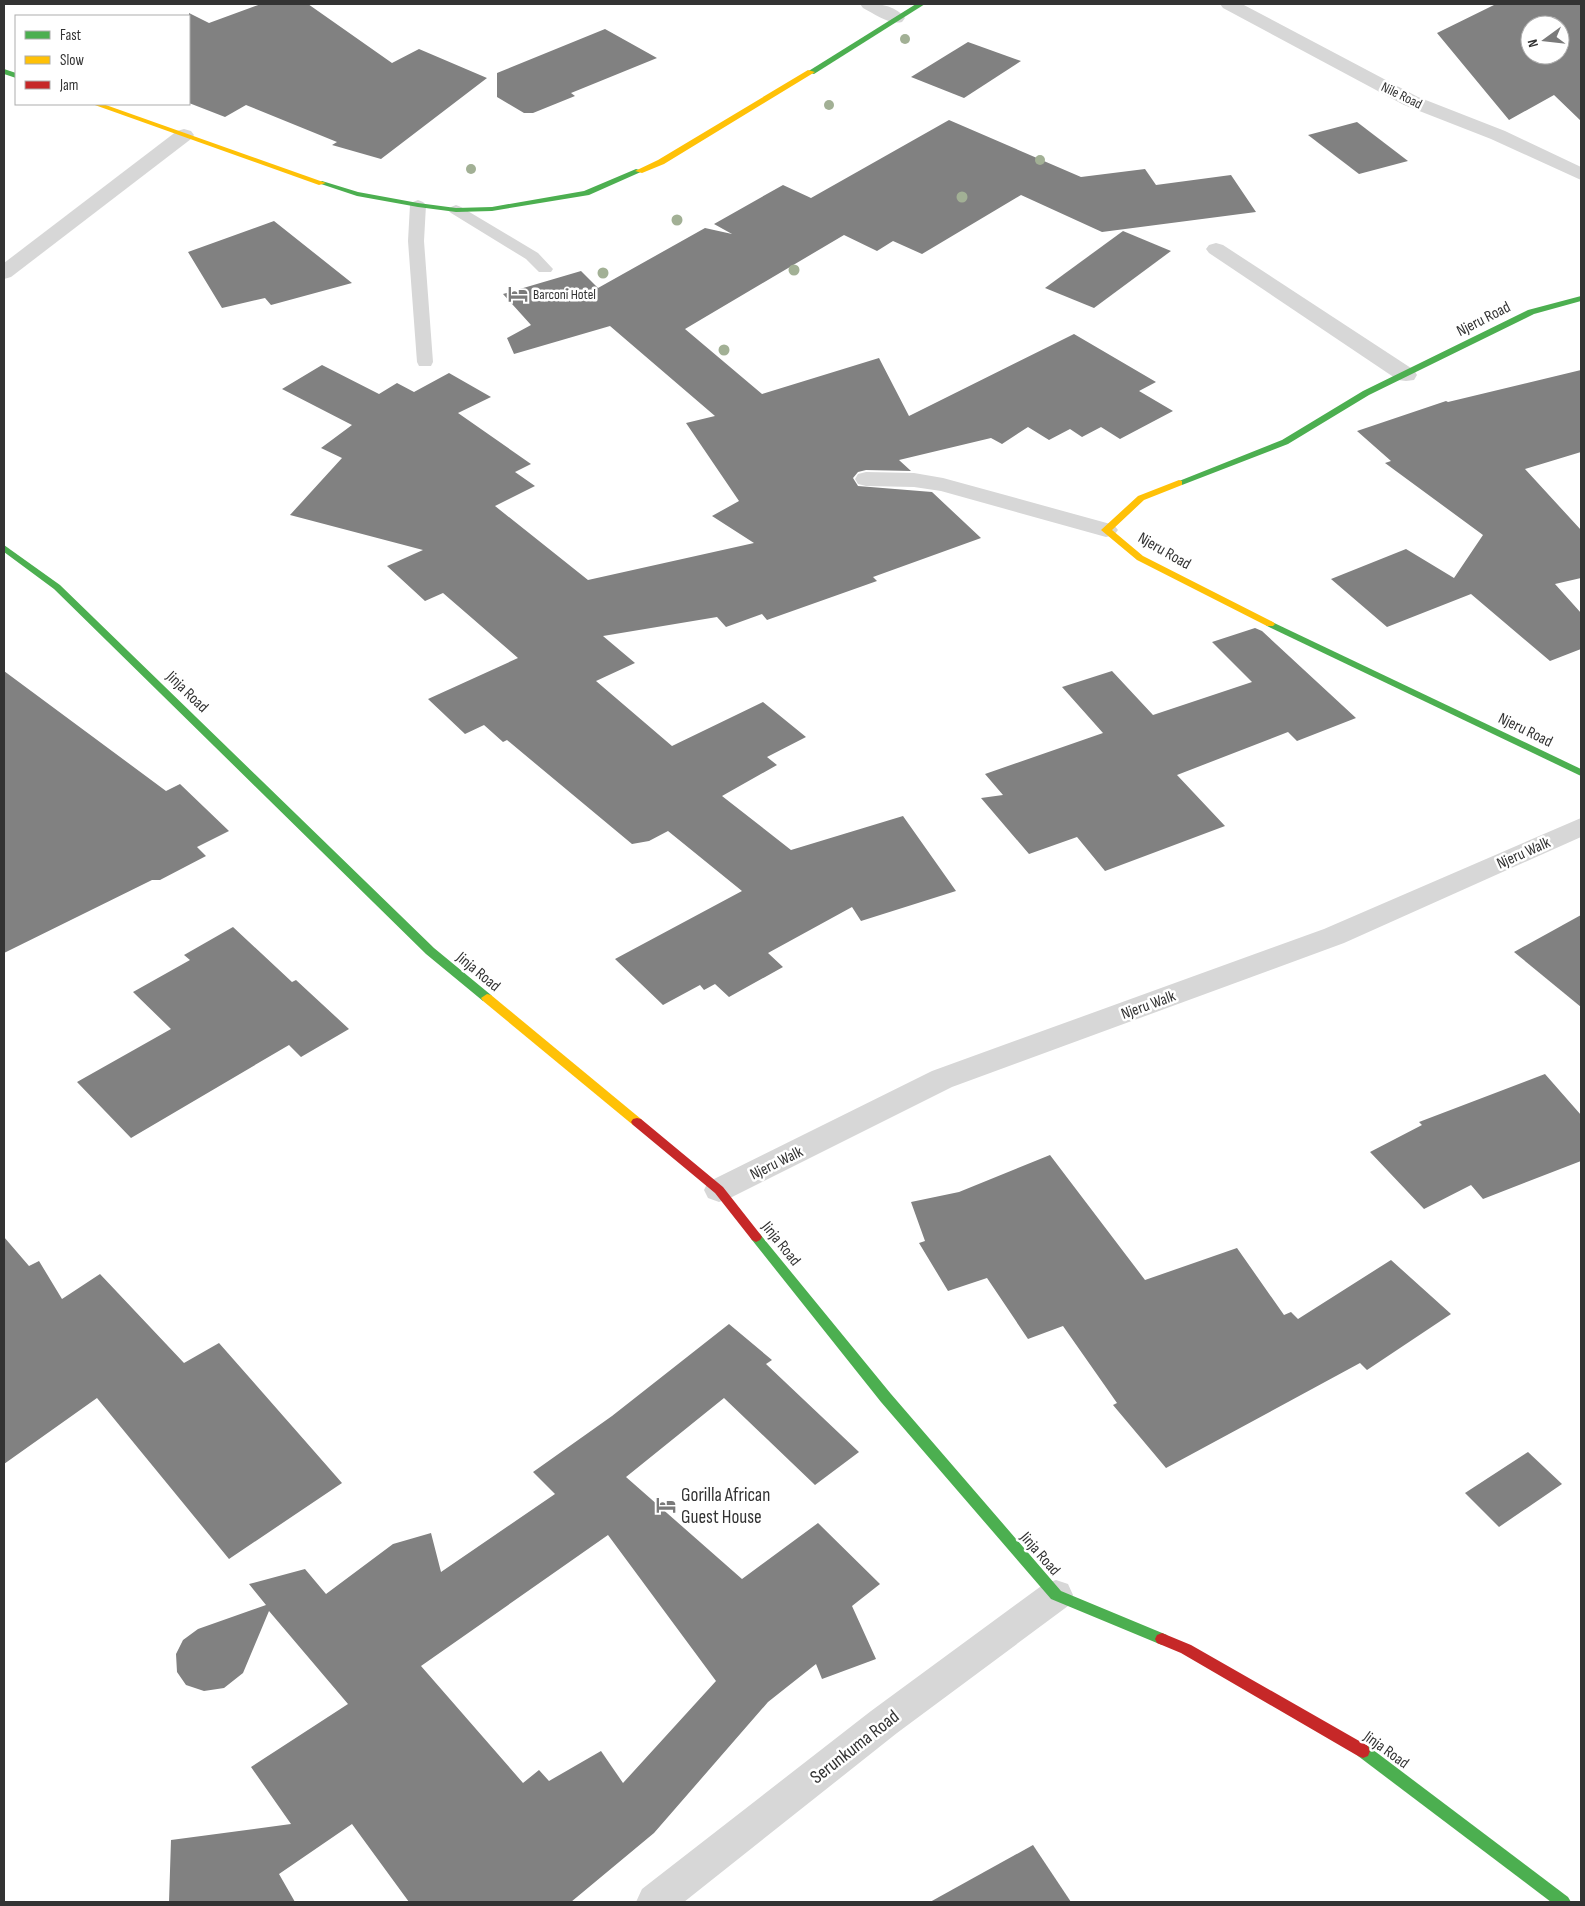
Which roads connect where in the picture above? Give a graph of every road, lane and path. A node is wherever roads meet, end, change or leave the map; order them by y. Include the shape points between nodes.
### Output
1 (869, 4) edge
2 (921, 4) edge
3 (1229, 4) edge
4 (896, 18) junction
5 (99, 105) edge
6 (184, 135) junction
7 (1581, 174) edge
8 (418, 206) junction
9 (456, 210) junction
10 (1216, 249) dead end
11 (545, 269) dead end
12 (4, 273) edge
13 (1581, 298) edge
14 (425, 362) dead end
15 (1406, 375) junction
16 (866, 478) dead end
17 (1106, 530) junction
18 (4, 548) edge
19 (1580, 770) edge
20 (1581, 827) edge
21 (719, 1190) junction
22 (1056, 1594) junction
23 (655, 1902) edge
24 (1563, 1902) edge

1 - 4 street
2 - 4 street
3 - 7 street, Nile Road via 1411,101 1498,135
4 - 9 street via 661,162 586,193 492,209
5 - 6 street
6 - 8 street via 357,194
6 - 12 street
8 - 9 street
8 - 14 lane via 416,241
9 - 11 lane via 532,256
10 - 15 street
13 - 15 street, Njeru Road via 1531,312
15 - 17 street, Njeru Road via 1366,393 1285,442 1141,498
16 - 17 street via 943,485
17 - 19 street, Njeru Road via 1140,558 1296,637
18 - 21 street, Jinja Road via 57,587 430,951
20 - 21 street, Njeru Walk via 1334,936 942,1079
21 - 22 street, Jinja Road via 886,1398
22 - 23 street, Serunkuma Road via 884,1722
22 - 24 street, Jinja Road via 1186,1649 1361,1749

